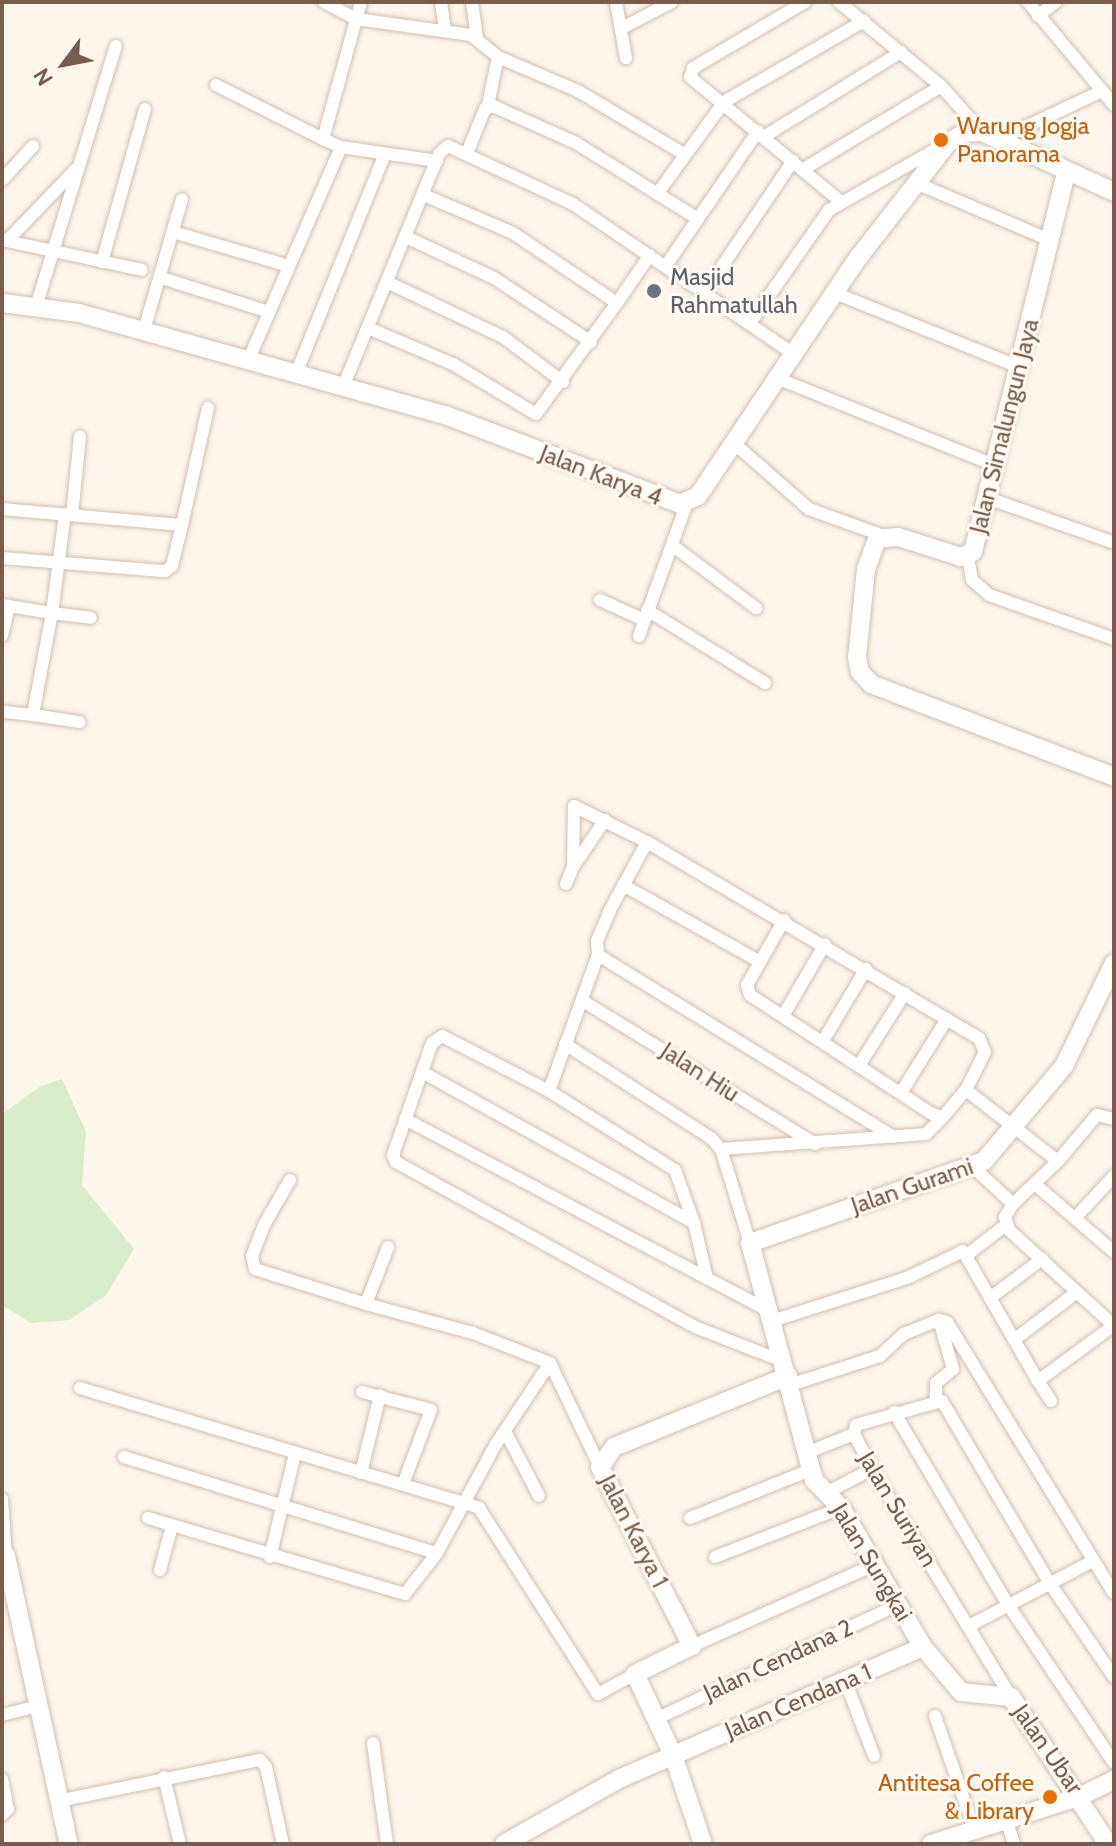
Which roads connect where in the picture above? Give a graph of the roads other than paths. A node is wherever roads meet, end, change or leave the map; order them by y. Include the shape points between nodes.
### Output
1 (324, 2) edge
2 (361, 2) edge
3 (441, 2) edge
4 (472, 2) edge
5 (616, 2) edge
6 (639, 2) edge
7 (672, 2) edge
8 (805, 2) edge
9 (839, 2) edge
10 (1028, 2) edge
11 (1056, 2) edge
12 (646, 15) junction
13 (1038, 16) junction
14 (356, 19) junction
15 (864, 21) junction
16 (622, 28) junction
17 (445, 30) junction
18 (477, 39) junction
19 (116, 46) dead end
20 (901, 52) junction
21 (498, 57) junction
22 (626, 58) dead end
23 (216, 85) dead end
24 (941, 86) junction
25 (1100, 92) junction
26 (724, 102) junction
27 (488, 105) junction
28 (1114, 105) edge
29 (145, 109) dead end
30 (982, 132) junction
31 (762, 133) junction
32 (323, 139) junction
33 (1000, 139) junction
34 (948, 143) junction
35 (33, 146) dead end
36 (341, 147) junction
37 (467, 153) junction
38 (385, 154) junction
39 (684, 154) junction
40 (437, 161) junction
41 (798, 165) junction
42 (79, 166) junction
43 (1066, 173) junction
44 (2, 180) edge
45 (914, 182) junction
46 (1114, 192) edge
47 (657, 194) junction
48 (424, 195) junction
49 (182, 199) dead end
50 (841, 202) junction
51 (698, 219) junction
52 (173, 232) junction
53 (406, 237) junction
54 (5, 240) edge
55 (1050, 240) junction
56 (53, 252) junction
57 (650, 255) junction
58 (102, 262) junction
59 (667, 264) junction
60 (289, 266) junction
61 (142, 270) dead end
62 (162, 278) junction
63 (387, 282) junction
64 (706, 290) junction
65 (835, 293) junction
66 (2, 303) edge
67 (617, 303) junction
68 (36, 307) junction
69 (269, 312) junction
70 (750, 323) junction
71 (368, 328) junction
72 (144, 330) junction
73 (591, 342) junction
74 (795, 355) junction
75 (248, 361) junction
76 (1019, 367) junction
77 (296, 374) junction
78 (779, 379) junction
79 (563, 382) junction
80 (343, 387) junction
81 (208, 408) dead end
82 (80, 436) dead end
83 (735, 444) junction
84 (992, 464) junction
85 (985, 497) junction
86 (687, 503) junction
87 (2, 509) edge
88 (68, 515) junction
89 (182, 525) junction
90 (881, 535) junction
91 (1114, 543) edge
92 (673, 546) junction
93 (968, 557) junction
94 (2, 558) edge
95 (57, 563) junction
96 (600, 600) dead end
97 (5, 606) edge
98 (756, 608) dead end
99 (52, 613) junction
100 (646, 615) junction
101 (91, 618) dead end
102 (2, 636) edge
103 (639, 636) dead end
104 (1114, 639) edge
105 (765, 683) dead end
106 (2, 712) edge
107 (33, 715) junction
108 (79, 722) dead end
109 (1114, 777) edge
110 (576, 792) dead end
111 (574, 806) junction
112 (605, 820) junction
113 (647, 842) junction
114 (573, 867) junction
115 (566, 884) dead end
116 (623, 885) junction
117 (784, 920) junction
118 (825, 944) junction
119 (598, 955) junction
120 (760, 962) junction
121 (1114, 963) edge
122 (866, 969) junction
123 (905, 993) junction
124 (583, 1001) junction
125 (783, 1016) junction
126 (947, 1019) junction
127 (823, 1041) junction
128 (565, 1044) junction
129 (860, 1064) junction
130 (422, 1072) junction
131 (966, 1090) junction
132 (549, 1091) junction
133 (902, 1091) junction
134 (943, 1117) junction
135 (405, 1119) junction
136 (1114, 1119) edge
137 (1017, 1127) junction
138 (894, 1137) junction
139 (815, 1144) junction
140 (721, 1149) junction
141 (1058, 1161) junction
142 (973, 1167) junction
143 (290, 1180) dead end
144 (1112, 1183) edge
145 (1036, 1185) junction
146 (1013, 1204) junction
147 (1076, 1217) junction
148 (694, 1223) junction
149 (1006, 1225) junction
150 (750, 1243) junction
151 (388, 1247) dead end
152 (1114, 1252) edge
153 (967, 1255) junction
154 (1042, 1259) junction
155 (707, 1278) junction
156 (1077, 1292) junction
157 (990, 1298) junction
158 (366, 1304) junction
159 (770, 1316) junction
160 (939, 1320) junction
161 (1114, 1326) edge
162 (1014, 1340) junction
163 (550, 1363) junction
164 (788, 1374) junction
165 (1038, 1381) junction
166 (80, 1388) dead end
167 (362, 1392) dead end
168 (380, 1395) junction
169 (936, 1399) junction
170 (1051, 1401) dead end
171 (894, 1412) junction
172 (505, 1431) junction
173 (854, 1434) junction
174 (295, 1454) junction
175 (124, 1457) dead end
176 (808, 1462) junction
177 (600, 1467) junction
178 (872, 1469) junction
179 (361, 1473) junction
180 (403, 1484) junction
181 (828, 1492) junction
182 (539, 1496) dead end
183 (2, 1499) edge
184 (466, 1501) junction
185 (282, 1505) junction
186 (841, 1508) junction
187 (148, 1518) dead end
188 (690, 1518) dead end
189 (172, 1526) junction
190 (437, 1553) junction
191 (4, 1556) edge
192 (270, 1557) junction
193 (715, 1557) dead end
194 (1093, 1561) junction
195 (874, 1565) junction
196 (160, 1570) dead end
197 (1051, 1585) junction
198 (1114, 1593) edge
199 (1007, 1603) junction
200 (899, 1604) junction
201 (969, 1626) junction
202 (692, 1646) junction
203 (923, 1647) junction
204 (635, 1674) junction
205 (1114, 1677) edge
206 (845, 1680) junction
207 (1011, 1697) junction
208 (38, 1706) junction
209 (2, 1715) edge
210 (935, 1716) dead end
211 (658, 1718) junction
212 (373, 1743) dead end
213 (673, 1755) junction
214 (874, 1756) dead end
215 (1114, 1763) edge
216 (164, 1777) junction
217 (2, 1779) edge
218 (1114, 1780) edge
219 (1081, 1796) junction
220 (58, 1801) junction
221 (2, 1815) edge
222 (1006, 1819) junction
223 (974, 1828) junction
224 (69, 1844) edge
225 (180, 1844) edge
226 (283, 1844) edge
227 (387, 1844) edge
228 (504, 1844) edge
229 (703, 1844) edge
230 (931, 1844) edge
231 (1014, 1844) edge
232 (1108, 1844) edge

1 - 14 street
2 - 14 street
3 - 17 street
4 - 18 street
5 - 16 street
6 - 12 street
7 - 12 street
8 - 26 street via 693,68 694,81
9 - 15 street
10 - 13 street
11 - 13 street
12 - 16 street
13 - 25 street
14 - 17 street
14 - 32 street
15 - 20 street
15 - 26 street
16 - 22 street
17 - 18 street
18 - 21 street
19 - 42 street
20 - 24 street
20 - 31 street
21 - 27 street
21 - 39 street via 578,91
23 - 32 street
24 - 30 street
24 - 41 street
25 - 28 street
25 - 33 street
26 - 31 street
26 - 39 street
27 - 37 street
27 - 47 street via 576,143
29 - 58 street
30 - 33 street
30 - 34 street via 964,133
31 - 41 street
31 - 51 street
32 - 36 street
33 - 43 street
34 - 45 street, Jalan Karya 4
34 - 50 street
35 - 44 street
36 - 38 street
36 - 60 street
37 - 40 street via 445,147
37 - 57 street via 573,204
38 - 40 street
38 - 77 street
39 - 47 street
40 - 48 street
41 - 50 street
41 - 64 street
42 - 54 street
42 - 56 street
43 - 46 street
43 - 55 street, Jalan Simalungun Jaya
45 - 55 street
45 - 65 street, Jalan Karya 4
47 - 51 street
48 - 53 street
48 - 67 street via 513,233
49 - 52 street
50 - 70 street via 822,220
51 - 59 street
52 - 60 street
52 - 62 street
53 - 63 street
53 - 73 street via 494,278
54 - 56 street
55 - 76 street, Jalan Simalungun Jaya
56 - 58 street
56 - 68 street
57 - 59 street
57 - 67 street
58 - 61 street
59 - 64 street
60 - 69 street
62 - 69 street
62 - 72 street
63 - 71 street
63 - 79 street via 503,337
64 - 70 street
65 - 74 street, Jalan Karya 4
65 - 76 street
66 - 68 street, Jalan Karya 4
67 - 73 street
68 - 72 street, Jalan Karya 4
69 - 75 street
70 - 74 street
71 - 79 street via 453,364 536,414
71 - 80 street
72 - 75 street, Jalan Karya 4
73 - 79 street
74 - 78 street, Jalan Karya 4
75 - 77 street, Jalan Karya 4
76 - 84 street, Jalan Simalungun Jaya
77 - 80 street, Jalan Karya 4
78 - 83 street, Jalan Karya 4
78 - 84 street
80 - 86 street, Jalan Karya 4 via 445,415 666,501
81 - 89 street
82 - 88 street
83 - 86 street, Jalan Karya 4 via 698,496
83 - 90 street via 809,509
84 - 85 street, Jalan Simalungun Jaya
85 - 91 street
85 - 93 street, Jalan Simalungun Jaya
86 - 92 street
87 - 88 street
88 - 89 street
88 - 95 street
89 - 95 street via 169,570
90 - 93 street, Jalan Simalungun Jaya
90 - 109 street via 866,569 857,657 863,678
92 - 98 street
92 - 100 street
93 - 104 street via 972,580 989,595
94 - 95 street
95 - 99 street
96 - 100 street
97 - 99 street
97 - 102 street
99 - 101 street
99 - 107 street
100 - 103 street
100 - 105 street
106 - 107 street
107 - 108 street
110 - 111 street
111 - 112 street
111 - 114 street
112 - 113 street
112 - 114 street
113 - 116 street
113 - 117 street
114 - 115 street
116 - 119 street via 597,941
116 - 120 street
117 - 118 street
117 - 120 street
118 - 122 street
118 - 125 street
119 - 124 street
119 - 138 street
120 - 125 street via 748,991
121 - 137 street, Jalan Gurami via 1064,1066
122 - 123 street
122 - 127 street
123 - 126 street
123 - 129 street
124 - 128 street
124 - 139 street, Jalan Hiu
125 - 127 street
126 - 131 street via 985,1044
126 - 133 street
127 - 129 street
128 - 132 street
128 - 140 street
129 - 133 street
130 - 132 street via 432,1043 442,1036
130 - 135 street
130 - 148 street
131 - 134 street
131 - 137 street
132 - 148 street via 675,1170
133 - 134 street
134 - 138 street via 926,1134
135 - 155 street
135 - 164 street via 393,1155 405,1169
136 - 141 street via 1097,1115
137 - 141 street
137 - 142 street, Jalan Gurami
138 - 139 street
139 - 140 street
140 - 150 street
141 - 145 street
142 - 146 street
142 - 150 street, Jalan Gurami
143 - 158 street via 264,1225 252,1256 255,1269
144 - 147 street
145 - 146 street
145 - 147 street
146 - 149 street
147 - 152 street
148 - 155 street
149 - 153 street
149 - 154 street
150 - 159 street
151 - 158 street
153 - 157 street
153 - 159 street via 958,1251 907,1278
154 - 156 street
154 - 157 street
155 - 159 street
156 - 161 street
156 - 162 street
157 - 162 street
158 - 163 street via 473,1333
159 - 164 street
160 - 164 street via 904,1334 880,1356
160 - 169 street via 953,1369 936,1383
160 - 194 street via 955,1335
161 - 165 street
162 - 165 street
163 - 172 street
163 - 177 street
164 - 176 street, Jalan Sungkai
164 - 177 street, Jalan Karya 1 via 614,1447
165 - 170 street
166 - 174 street
167 - 168 street
168 - 179 street
168 - 180 street via 431,1410
169 - 171 street
169 - 197 street via 942,1401
171 - 173 street, Jalan Suriyan via 856,1425
171 - 199 street
172 - 182 street
172 - 184 street
173 - 176 street
173 - 178 street, Jalan Suriyan
174 - 179 street
174 - 185 street
175 - 185 street
176 - 181 street, Jalan Sungkai via 818,1486
176 - 188 street
177 - 202 street, Jalan Karya 1
178 - 181 street
178 - 201 street, Jalan Suriyan
179 - 180 street
180 - 184 street
181 - 186 street, Jalan Sungkai
183 - 191 street
184 - 190 street
184 - 204 street via 487,1514 598,1694
185 - 190 street
185 - 192 street
186 - 193 street
186 - 195 street, Jalan Sungkai
187 - 189 street
189 - 192 street
189 - 196 street
190 - 192 street via 401,1594
191 - 208 street
194 - 197 street
194 - 198 street
195 - 200 street, Jalan Sungkai
195 - 202 street
197 - 199 street
197 - 205 street
199 - 201 street
199 - 215 street
200 - 203 street, Jalan Sungkai
200 - 211 street, Jalan Cendana 2
201 - 207 street, Jalan Suriyan
202 - 204 street
203 - 206 street, Jalan Cendana 1
203 - 207 street, Jalan Sungkai via 961,1692
204 - 211 street
206 - 213 street, Jalan Cendana 1
206 - 214 street
207 - 219 street, Jalan Ubar
208 - 209 street
208 - 220 street
210 - 223 street
211 - 213 street
212 - 227 street
213 - 228 street, Jalan Cendana 1
213 - 229 street
216 - 220 street
216 - 225 street
216 - 226 street via 260,1760
217 - 221 street via 8,1809
218 - 219 street
219 - 222 street
219 - 232 street, Jalan Ubar
220 - 224 street
222 - 223 street
222 - 231 street
223 - 230 street

